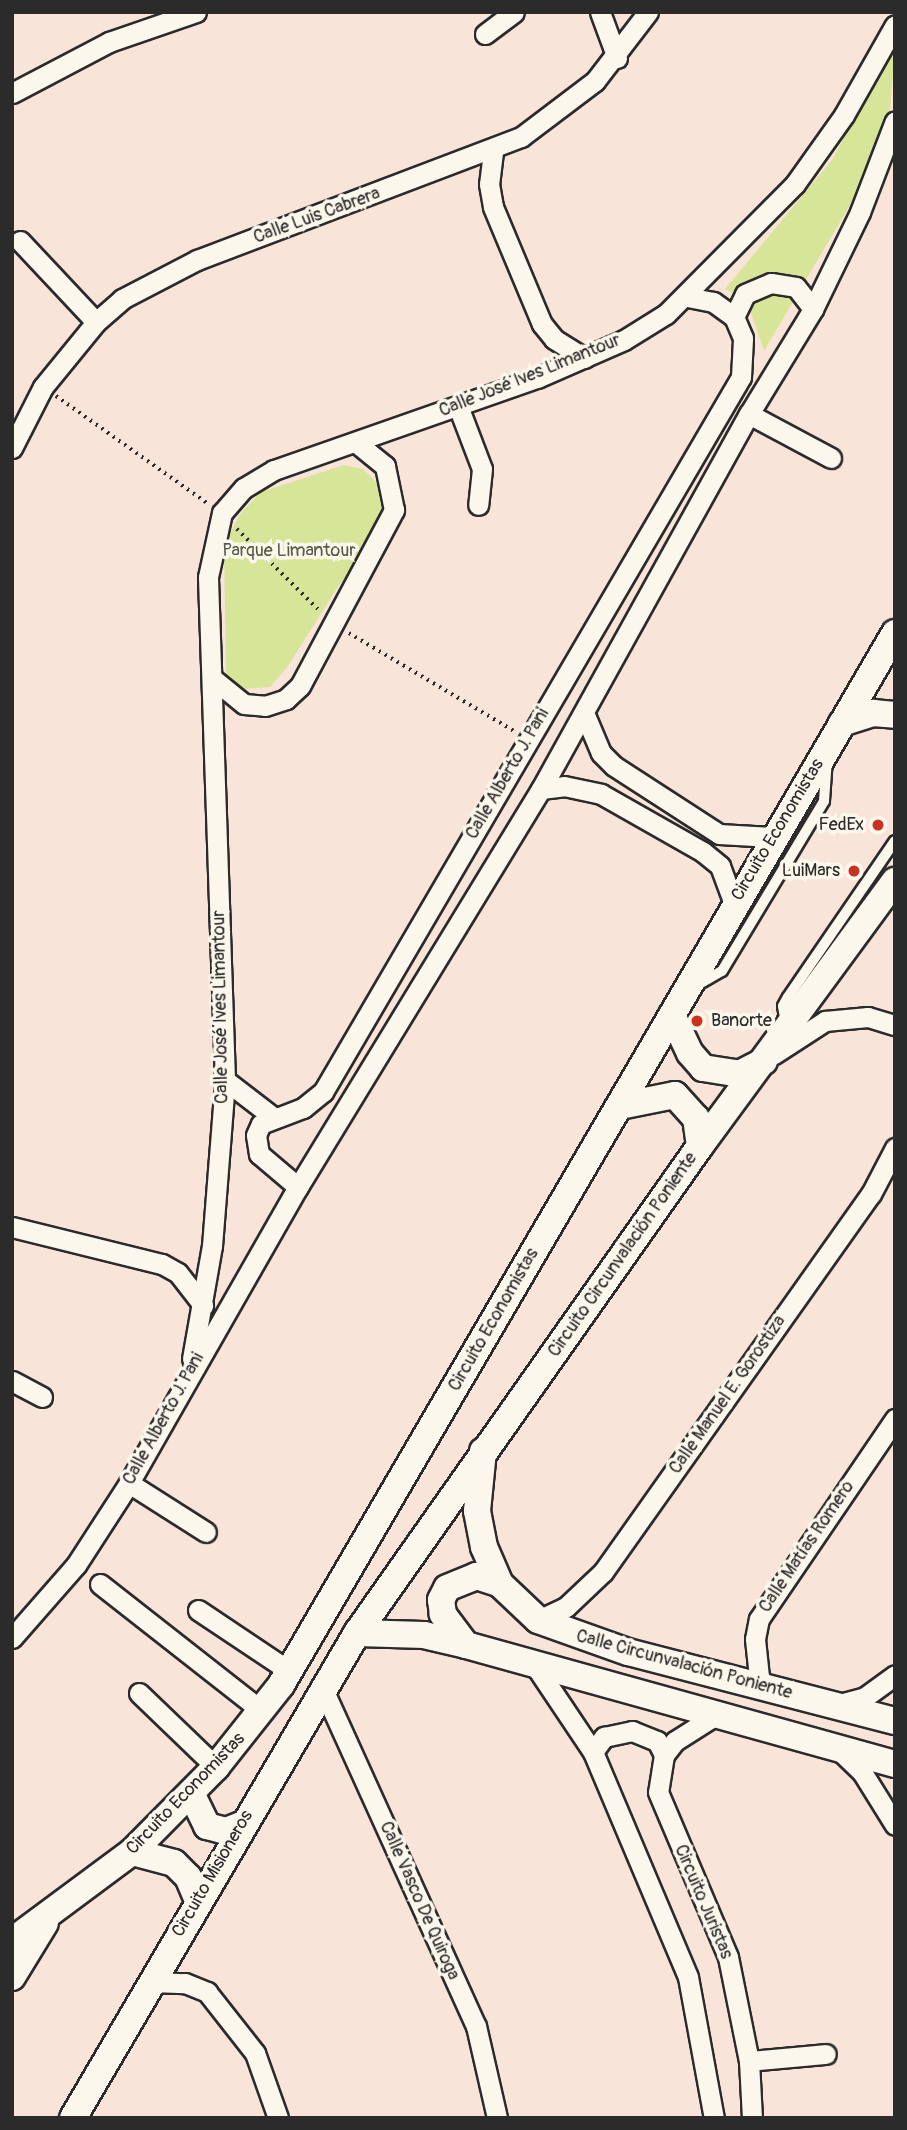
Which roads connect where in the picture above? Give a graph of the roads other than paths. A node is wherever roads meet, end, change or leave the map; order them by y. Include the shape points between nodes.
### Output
1 (196, 12) edge
2 (514, 12) edge
3 (600, 12) edge
4 (648, 12) edge
5 (895, 24) edge
6 (485, 34) dead end
7 (618, 58) junction
8 (12, 93) edge
9 (895, 121) edge
10 (493, 152) junction
11 (20, 241) dead end
12 (687, 298) junction
13 (813, 309) junction
14 (734, 317) junction
15 (96, 322) junction
16 (585, 358) junction
17 (458, 406) junction
18 (749, 414) junction
19 (355, 442) junction
20 (12, 448) edge
21 (831, 458) dead end
22 (478, 505) dead end
23 (895, 633) edge
24 (212, 678) junction
25 (585, 715) junction
26 (895, 715) edge
27 (842, 723) junction
28 (825, 751) junction
29 (541, 789) junction
30 (772, 837) junction
31 (895, 841) edge
32 (895, 881) edge
33 (734, 904) junction
34 (688, 989) junction
35 (672, 1015) junction
36 (895, 1025) edge
37 (788, 1030) junction
38 (768, 1058) junction
39 (225, 1080) junction
40 (620, 1106) junction
41 (272, 1116) junction
42 (700, 1146) junction
43 (895, 1148) edge
44 (298, 1187) junction
45 (12, 1227) edge
46 (203, 1305) junction
47 (189, 1375) junction
48 (12, 1381) edge
49 (42, 1397) dead end
50 (895, 1419) edge
51 (483, 1451) junction
52 (129, 1483) junction
53 (206, 1532) dead end
54 (100, 1584) dead end
55 (500, 1584) junction
56 (198, 1610) dead end
57 (538, 1620) junction
58 (357, 1633) junction
59 (12, 1638) edge
60 (466, 1645) junction
61 (534, 1664) junction
62 (289, 1671) junction
63 (895, 1675) edge
64 (760, 1686) junction
65 (323, 1689) junction
66 (139, 1693) dead end
67 (836, 1705) junction
68 (263, 1712) junction
69 (716, 1715) junction
70 (895, 1721) edge
71 (835, 1747) junction
72 (593, 1752) junction
73 (664, 1755) junction
74 (895, 1764) edge
75 (216, 1768) junction
76 (191, 1793) junction
77 (243, 1824) junction
78 (895, 1825) edge
79 (132, 1852) junction
80 (198, 1900) junction
81 (48, 1919) junction
82 (12, 1941) edge
83 (12, 1977) edge
84 (151, 1982) junction
85 (826, 2054) dead end
86 (749, 2061) junction
87 (73, 2118) edge
88 (278, 2118) edge
89 (497, 2118) edge
90 (714, 2118) edge
91 (752, 2118) edge

1 - 8 street via 98,46
2 - 6 street
3 - 7 street
4 - 7 street, Calle Luis Cabrera
5 - 12 street, Calle José Ives Limantour via 851,104 795,184
7 - 10 street, Calle Luis Cabrera via 554,117
9 - 13 street, Calle Alberto J. Pani via 860,212
10 - 15 street, Calle Luis Cabrera via 197,260 122,299
10 - 16 street via 489,184 493,207 542,324 554,339
11 - 15 street
12 - 14 street via 713,302
12 - 16 street, Calle José Ives Limantour via 646,327
13 - 14 street via 796,287 771,284 745,294
13 - 18 street, Calle Alberto J. Pani
14 - 41 street, Calle Alberto J. Pani via 743,338 741,377 323,1092 303,1108
15 - 20 street, Calle Luis Cabrera via 43,387
16 - 17 street, Calle José Ives Limantour
17 - 19 street, Calle José Ives Limantour
17 - 22 street via 482,469
18 - 21 street
18 - 25 street, Calle Alberto J. Pani
19 - 24 street, Calle José Ives Limantour via 274,470 244,488 222,513 208,577
19 - 24 street via 386,466 394,510 300,686 286,699 265,706 244,704
23 - 27 main road, Circuito Economistas
24 - 39 street, Calle José Ives Limantour
25 - 29 street, Calle Alberto J. Pani
25 - 30 street via 601,753 719,834
26 - 27 main road via 873,713
27 - 28 main road, Circuito Economistas
28 - 30 main road, Circuito Economistas
28 - 34 lane via 829,777 824,801 722,971 707,984
29 - 33 street via 564,786 601,794 703,852 720,866
29 - 44 street, Calle Alberto J. Pani
30 - 33 main road, Circuito Economistas
31 - 37 lane via 788,997 783,1006
32 - 37 main road, Circuito Circunvalación Poniente
33 - 34 main road, Circuito Economistas
34 - 35 main road, Circuito Economistas
35 - 38 main road via 690,1053 711,1072 739,1074
35 - 40 main road, Circuito Economistas
36 - 38 street via 868,1017 825,1021
37 - 38 main road, Circuito Circunvalación Poniente
38 - 42 main road, Circuito Circunvalación Poniente
39 - 41 street
39 - 46 street, Calle José Ives Limantour
40 - 42 main road via 675,1095 696,1118
40 - 62 main road, Circuito Economistas
41 - 44 street via 256,1135 259,1154
42 - 51 main road, Circuito Circunvalación Poniente
43 - 57 street, Calle Manuel E. Gorostiza via 871,1194 603,1572 566,1606
44 - 47 street, Calle Alberto J. Pani
45 - 46 street via 162,1264 178,1273
46 - 47 street, Calle José Ives Limantour
47 - 52 street, Calle Alberto J. Pani
48 - 49 street
50 - 64 street, Calle Matías Romero via 764,1610 755,1639
51 - 55 main road, Calle Circunvalación Poniente via 477,1511 484,1547
51 - 58 main road, Circuito Circunvalación Poniente
52 - 53 street
52 - 59 street, Calle Alberto J. Pani via 76,1565
54 - 68 street
55 - 57 main road, Calle Circunvalación Poniente
55 - 60 main road via 476,1576 447,1588 441,1600 443,1614
56 - 62 street
57 - 64 main road, Calle Circunvalación Poniente via 581,1639
58 - 60 main road via 424,1635
58 - 65 main road, Circuito Misioneros
60 - 61 main road
61 - 69 main road
61 - 72 street
62 - 68 main road, Circuito Economistas
63 - 67 street via 865,1697
64 - 67 main road, Calle Circunvalación Poniente
65 - 77 main road, Circuito Misioneros
65 - 89 street, Calle Vasco De Quiroga via 476,2026
66 - 75 street
67 - 70 main road, Calle Circunvalación Poniente
68 - 75 main road, Circuito Economistas
69 - 71 main road
69 - 73 street via 691,1729
71 - 74 main road
71 - 78 street via 862,1772
72 - 73 street via 604,1737 632,1731 657,1741
72 - 90 street via 688,1978
73 - 86 street, Circuito Juristas via 658,1792 663,1810 728,1956
75 - 76 main road, Circuito Economistas
76 - 77 main road via 206,1826 226,1830
76 - 79 main road, Circuito Economistas
77 - 80 main road, Circuito Misioneros
79 - 80 main road via 174,1864 188,1877
79 - 81 main road, Circuito Economistas
80 - 84 main road, Circuito Misioneros
81 - 82 main road, Circuito Economistas
81 - 83 main road
84 - 87 main road, Circuito Misioneros
84 - 88 street via 185,1983 206,1992 255,2053
85 - 86 street
86 - 91 street, Circuito Juristas

